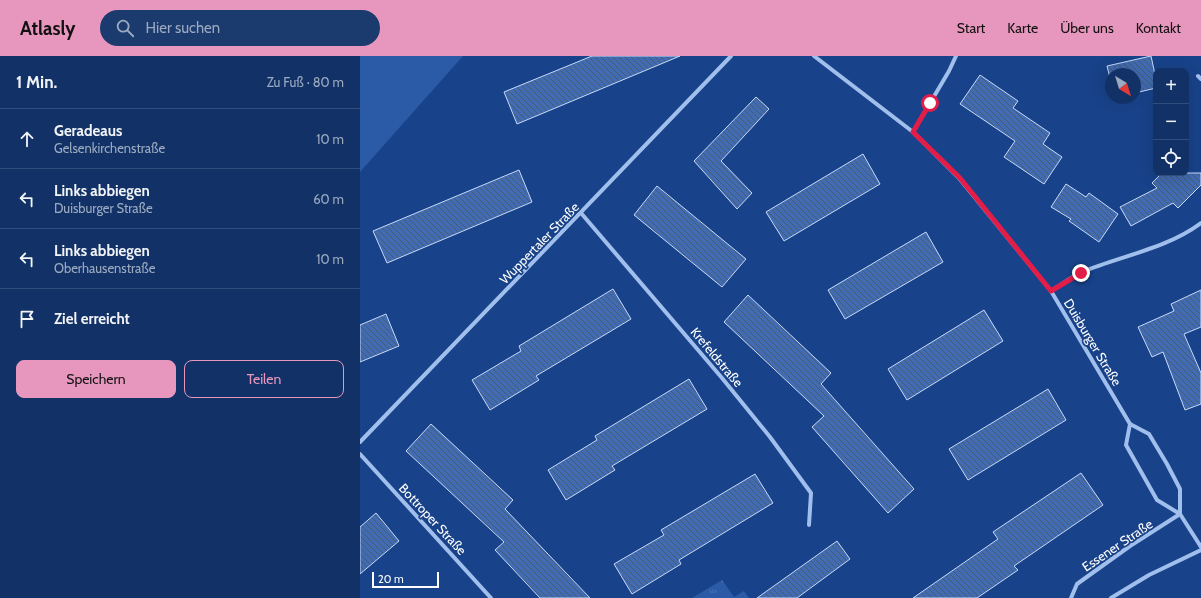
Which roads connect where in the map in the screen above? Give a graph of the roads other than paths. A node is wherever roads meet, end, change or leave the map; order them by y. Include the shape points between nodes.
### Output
1 (731, 56) edge
2 (814, 56) edge
3 (956, 56) edge
4 (913, 132) junction
5 (581, 213) junction
6 (1201, 223) edge
7 (1051, 291) junction
8 (1130, 424) junction
9 (360, 442) edge
10 (360, 454) edge
11 (1180, 514) junction
12 (809, 525) dead end
13 (1201, 547) edge
14 (1201, 550) edge
15 (491, 598) edge
16 (1071, 598) edge
17 (1111, 598) edge

1 - 5 street, Wuppertaler Straße
2 - 4 street, Duisburger Straße
3 - 4 street
4 - 7 street, Duisburger Straße via 960,178
5 - 9 street, Wuppertaler Straße
5 - 12 street, Krefeldstraße via 722,378 811,493
6 - 7 street via 1166,242 1081,273
7 - 8 street, Duisburger Straße
8 - 11 street via 1149,434 1167,464 1180,489
8 - 11 street via 1126,445 1156,500
10 - 15 street, Bottroper Straße
11 - 13 street
11 - 16 street, Essener Straße via 1078,584
14 - 17 street via 1148,575

